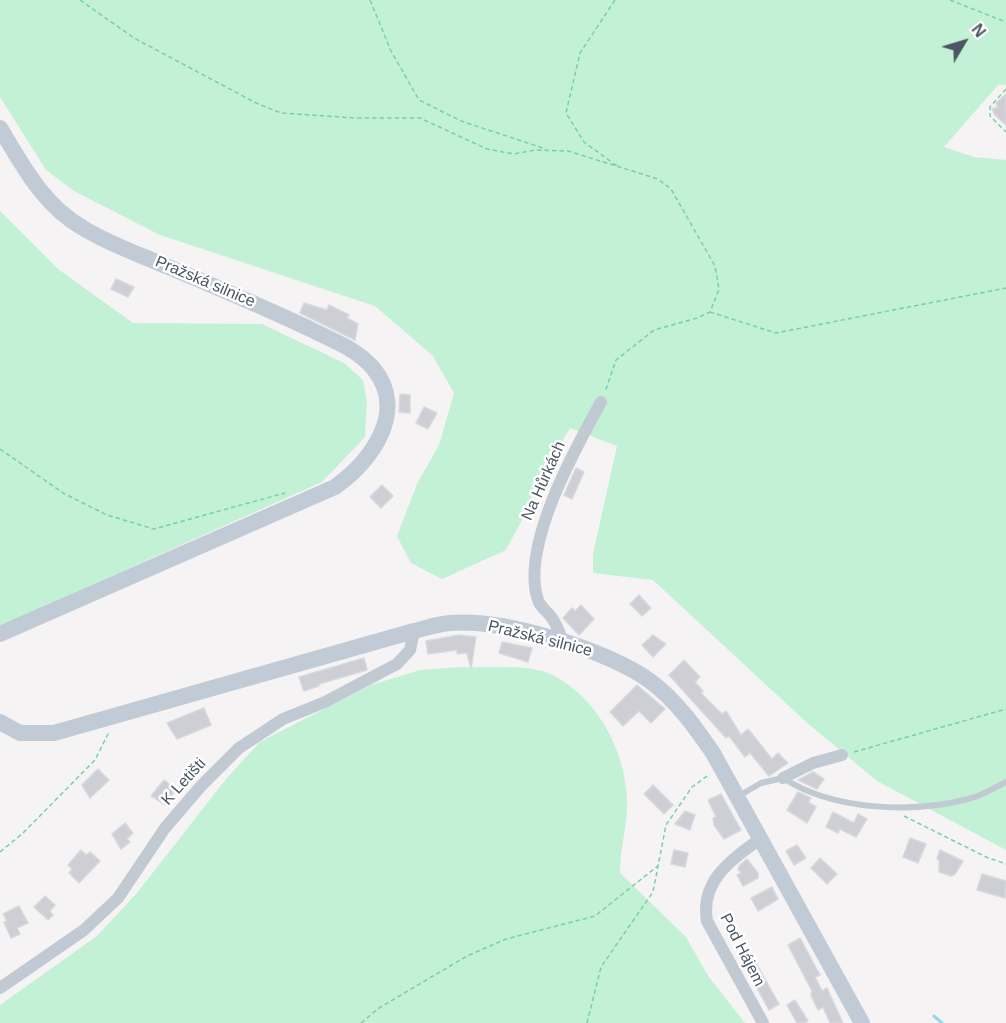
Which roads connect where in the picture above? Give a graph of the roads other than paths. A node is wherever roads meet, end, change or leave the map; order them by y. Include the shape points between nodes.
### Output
1 (0, 128) edge
2 (601, 402) road end
3 (414, 631) junction
4 (0, 634) edge
5 (564, 643) junction
6 (0, 722) edge
7 (842, 755) road end
8 (783, 778) junction
9 (1006, 782) edge
10 (737, 797) junction
11 (760, 839) junction
12 (0, 988) edge
13 (763, 1023) edge
14 (862, 1023) edge

1 - 4 street, Pražská silnice via 35,186 60,212 84,229 355,351 374,370 387,394 386,420 374,451 356,472 335,487
2 - 5 street, Na Hůrkách via 539,534 534,565 538,601
3 - 5 street, Pražská silnice via 450,623 492,625
3 - 6 street, Pražská silnice via 54,732 20,734
3 - 12 street, K Letišti via 410,650 397,664 325,702 283,718 239,748 165,828 118,898 84,930
5 - 10 street, Pražská silnice via 616,659 651,681 690,719
7 - 8 street via 813,763
8 - 9 lane via 833,801 885,806 934,805 969,799
8 - 10 lane via 761,783
10 - 11 street, Pražská silnice
11 - 13 street, Pod Hájem via 725,865 708,890 705,907 707,921
11 - 14 street, Pražská silnice

